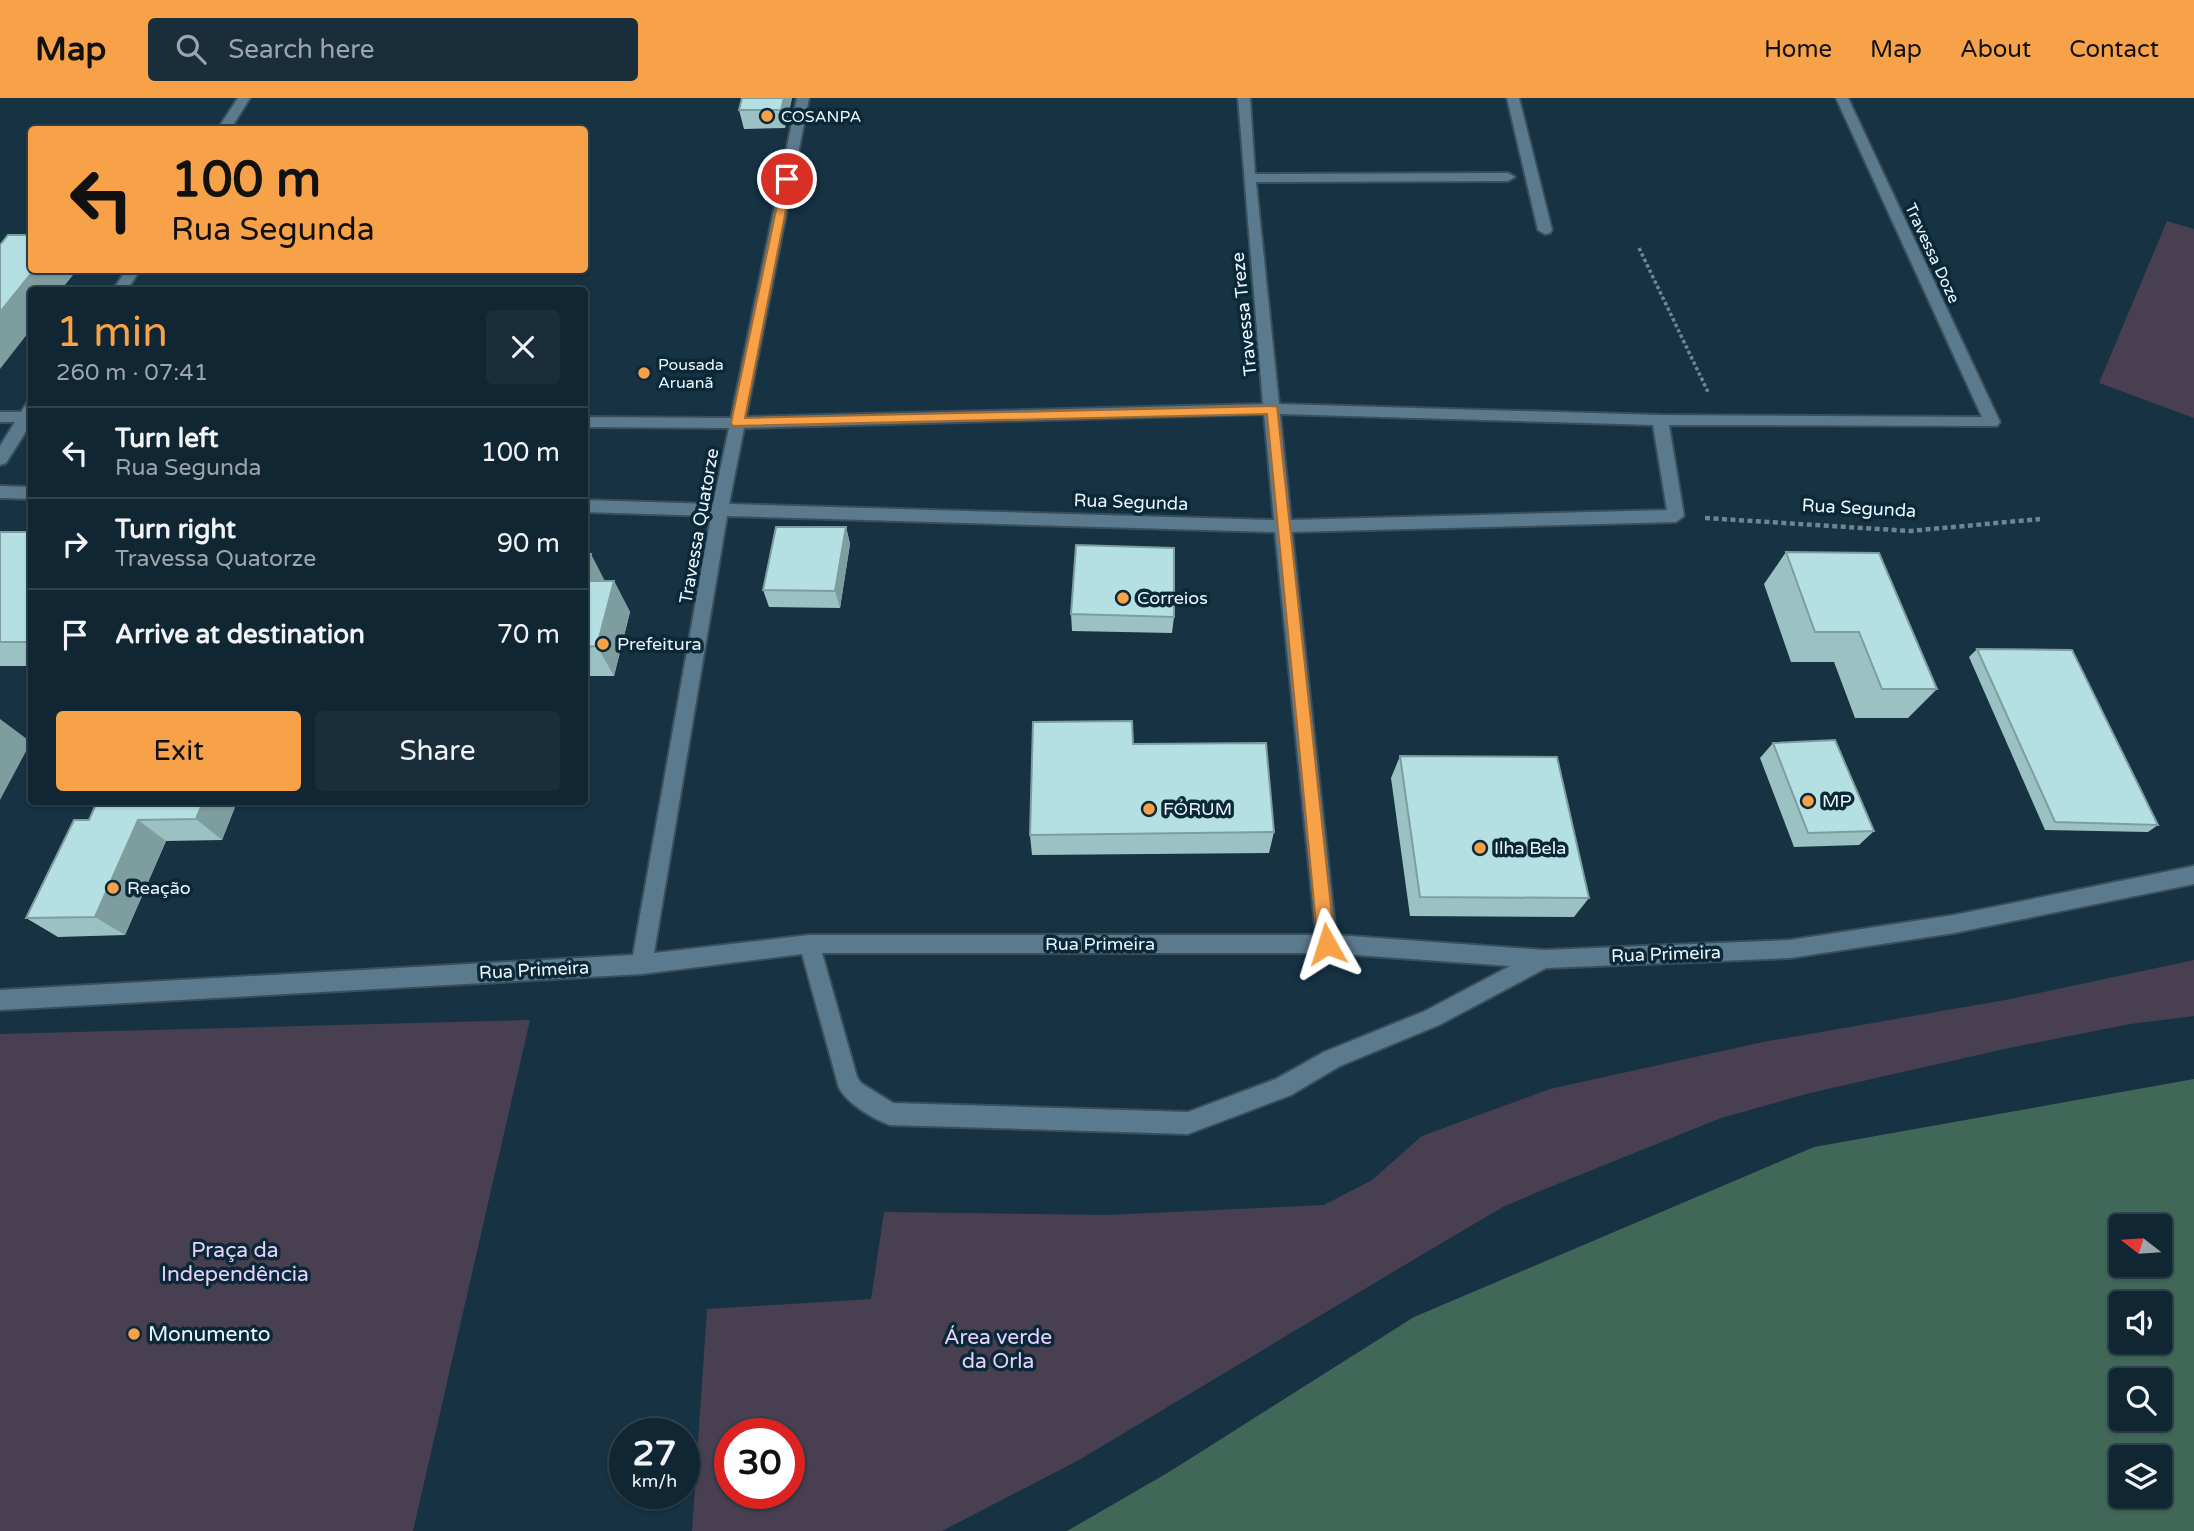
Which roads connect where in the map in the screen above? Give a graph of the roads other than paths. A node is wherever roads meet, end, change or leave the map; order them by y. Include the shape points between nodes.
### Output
1 (244, 98) edge
2 (803, 98) edge
3 (1244, 98) edge
4 (1513, 98) edge
5 (1842, 98) edge
6 (226, 126) edge
7 (1249, 177) junction
8 (1508, 177) dead end
9 (1545, 230) dead end
10 (1273, 409) junction
11 (28, 414) edge
12 (28, 416) edge
13 (0, 417) edge
14 (1660, 420) junction
15 (588, 422) edge
16 (738, 423) junction
17 (0, 459) edge
18 (0, 492) edge
19 (28, 493) edge
20 (588, 506) edge
21 (720, 510) junction
22 (1283, 526) junction
23 (2194, 875) edge
24 (809, 944) junction
25 (1327, 944) junction
26 (1544, 959) junction
27 (642, 964) junction
28 (0, 1000) edge

1 - 6 street
2 - 16 street, Travessa Quatorze
3 - 7 street, Travessa Treze
4 - 9 street
5 - 14 street, Travessa Doze via 1992,422
7 - 8 street
7 - 10 street, Travessa Treze
10 - 14 street
10 - 16 street
10 - 22 street, Travessa Treze
11 - 13 street
12 - 17 street
14 - 22 street, Rua Segunda via 1676,516
15 - 16 street
16 - 21 street, Travessa Quatorze
18 - 19 street
20 - 21 street, Rua Segunda
21 - 22 street, Rua Segunda
21 - 27 street, Travessa Quatorze
22 - 25 street, Travessa Treze
23 - 26 street, Rua Primeira via 1954,924 1790,948
24 - 25 street, Rua Primeira
24 - 26 street via 847,1081 890,1114 1188,1123 1283,1087 1332,1059 1432,1018
24 - 27 street, Rua Primeira
25 - 26 street, Rua Primeira
27 - 28 street, Rua Primeira

